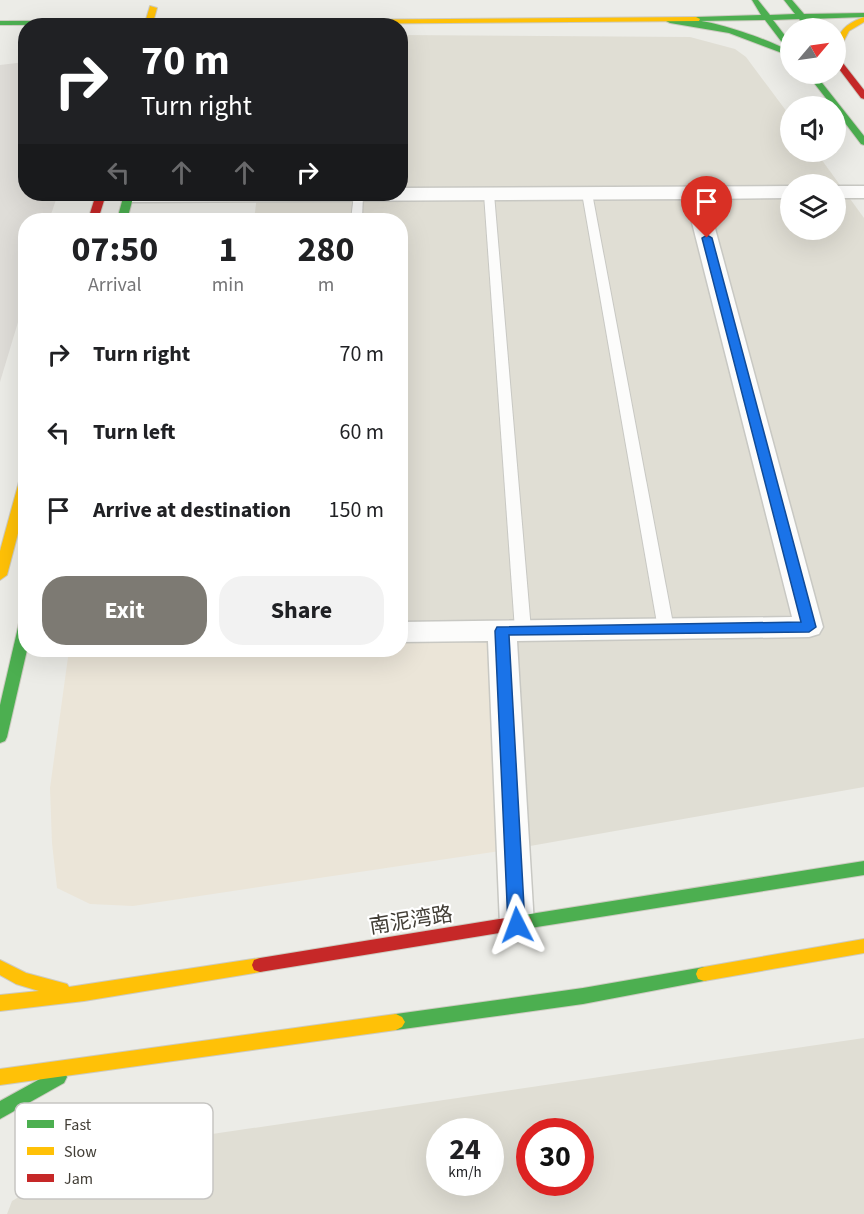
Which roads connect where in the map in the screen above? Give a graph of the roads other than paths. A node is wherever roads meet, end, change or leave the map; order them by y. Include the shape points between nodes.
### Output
1 (774, 0) edge
2 (788, 0) edge
3 (743, 1) edge
4 (755, 1) edge
5 (206, 8) dead end
6 (245, 14) junction
7 (159, 16) edge
8 (864, 17) edge
9 (132, 18) edge
10 (234, 18) edge
11 (802, 18) edge
12 (769, 19) junction
13 (846, 19) edge
14 (669, 20) junction
15 (780, 20) edge
16 (0, 23) edge
17 (18, 23) edge
18 (846, 27) edge
19 (780, 34) edge
20 (780, 49) edge
21 (846, 70) edge
22 (819, 84) edge
23 (864, 96) edge
24 (864, 142) edge
25 (780, 192) edge
26 (846, 192) edge
27 (864, 192) edge
28 (587, 193) junction
29 (695, 193) junction
30 (489, 194) junction
31 (408, 195) edge
32 (213, 201) edge
33 (290, 201) edge
34 (18, 508) edge
35 (0, 575) edge
36 (666, 628) junction
37 (512, 630) junction
38 (408, 632) edge
39 (18, 657) edge
40 (0, 736) edge
41 (864, 868) edge
42 (517, 925) junction
43 (864, 946) edge
44 (0, 967) edge
45 (84, 993) junction
46 (0, 1003) edge
47 (96, 1065) junction
48 (0, 1077) edge
49 (0, 1111) edge

1 - 4 main road
2 - 11 main road
3 - 4 main road
4 - 12 main road
5 - 6 main road
6 - 7 main road
6 - 10 main road
6 - 14 main road
7 - 9 main road
8 - 13 main road
8 - 18 main road
12 - 14 main road
12 - 15 main road
12 - 19 main road
14 - 20 main road via 741,31
16 - 17 main road
21 - 23 main road
22 - 24 main road
25 - 29 street
26 - 27 street
28 - 29 street
28 - 30 street
28 - 36 lane
29 - 36 street via 809,627
30 - 31 street
30 - 37 lane
32 - 33 street
34 - 35 main road
36 - 37 street
37 - 38 street
37 - 42 street
39 - 40 main road
41 - 42 main road, 南泥湾路
42 - 45 main road, 南泥湾路
43 - 47 main road via 583,996
44 - 45 main road via 22,979
45 - 46 main road, 南泥湾路
47 - 48 main road
47 - 49 main road via 55,1078

